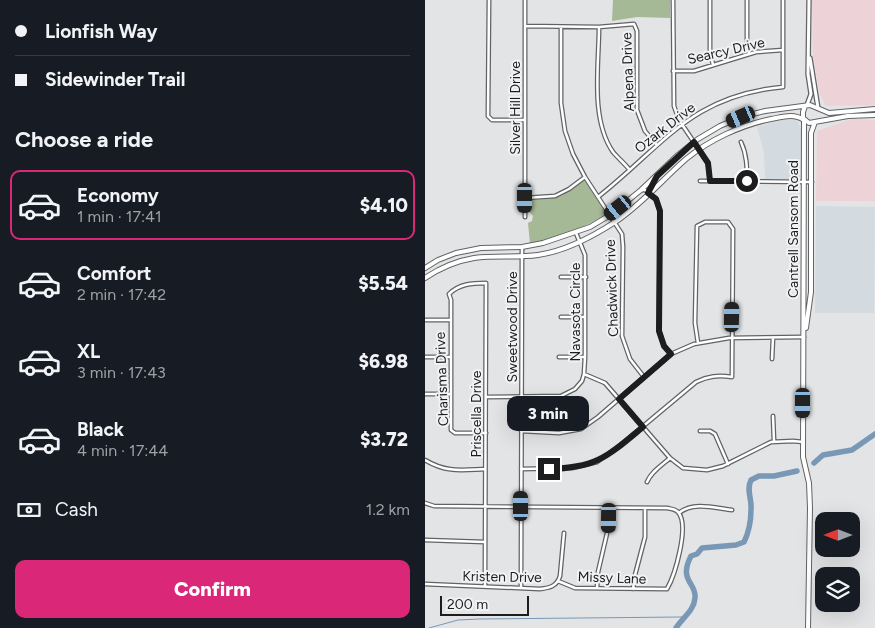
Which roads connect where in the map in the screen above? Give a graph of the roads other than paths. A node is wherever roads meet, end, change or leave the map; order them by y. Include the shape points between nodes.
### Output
1 (489, 0) edge
2 (525, 0) edge
3 (673, 0) edge
4 (710, 0) edge
5 (747, 0) edge
6 (783, 0) edge
7 (809, 0) edge
8 (525, 26) junction
9 (561, 26) junction
10 (599, 27) junction
11 (783, 50) junction
12 (809, 50) junction
13 (749, 54) junction
14 (713, 65) junction
15 (673, 71) junction
16 (806, 106) junction
17 (819, 109) junction
18 (875, 109) edge
19 (875, 115) edge
20 (524, 120) junction
21 (804, 120) junction
22 (816, 122) junction
23 (681, 124) junction
24 (694, 142) junction
25 (741, 142) dead end
26 (656, 144) junction
27 (698, 150) junction
28 (629, 169) junction
29 (657, 176) junction
30 (585, 177) junction
31 (699, 181) dead end
32 (710, 181) junction
33 (747, 181) junction
34 (805, 182) junction
35 (811, 182) junction
36 (641, 190) junction
37 (648, 193) junction
38 (598, 197) junction
39 (525, 198) junction
40 (610, 215) junction
41 (525, 217) dead end
42 (615, 222) junction
43 (804, 222) junction
44 (812, 222) junction
45 (576, 233) junction
46 (579, 242) junction
47 (522, 246) junction
48 (522, 256) junction
49 (425, 268) edge
50 (561, 277) dead end
51 (586, 277) junction
52 (425, 278) edge
53 (804, 290) junction
54 (811, 290) junction
55 (449, 294) joint
56 (561, 316) dead end
57 (585, 317) junction
58 (425, 320) edge
59 (450, 320) junction
60 (804, 337) junction
61 (731, 338) junction
62 (773, 338) junction
63 (698, 343) junction
64 (671, 354) junction
65 (425, 357) edge
66 (450, 357) junction
67 (559, 357) dead end
68 (585, 357) junction
69 (772, 359) dead end
70 (584, 374) junction
71 (644, 377) junction
72 (425, 394) edge
73 (451, 394) junction
74 (521, 396) junction
75 (486, 397) junction
76 (619, 399) junction
77 (773, 416) dead end
78 (643, 427) junction
79 (521, 431) junction
80 (700, 431) dead end
81 (486, 433) junction
82 (774, 441) junction
83 (803, 442) junction
84 (670, 458) junction
85 (425, 460) edge
86 (728, 464) junction
87 (521, 469) junction
88 (485, 470) junction
89 (647, 482) dead end
90 (425, 503) edge
91 (485, 506) junction
92 (521, 506) junction
93 (609, 507) junction
94 (645, 508) junction
95 (732, 510) dead end
96 (679, 513) junction
97 (564, 533) dead end
98 (425, 540) edge
99 (485, 542) junction
100 (559, 580) junction
101 (425, 584) edge
102 (485, 586) junction
103 (521, 588) junction
104 (597, 588) junction
105 (633, 589) junction
106 (809, 628) edge

1 - 20 street via 488,116 492,120
2 - 8 street, Silver Hill Drive
3 - 15 street
4 - 14 street
5 - 13 street
6 - 11 street
7 - 12 street
8 - 9 street
8 - 20 street, Silver Hill Drive
9 - 10 street
9 - 30 street, Chadwick Drive via 561,103 565,131
10 - 26 street, Alpena Drive via 634,24 637,31 637,110 645,131
10 - 28 street via 600,118 613,152
11 - 13 street, Searcy Drive
11 - 23 street, Ozark Drive via 783,87 737,96
12 - 16 street via 811,96
12 - 17 street
13 - 14 street, Searcy Drive
14 - 15 street, Searcy Drive
15 - 23 street via 674,106
16 - 17 main road via 813,105
16 - 21 main road
16 - 24 main road via 765,110 741,117
17 - 18 main road via 829,113
17 - 22 main road
19 - 22 main road
20 - 39 street, Silver Hill Drive
21 - 22 main road
21 - 27 main road via 794,115 764,121 727,134
21 - 34 main road, Cantrell Sansom Road
22 - 35 main road, Cantrell Sansom Road via 811,133
23 - 24 street
23 - 26 street, Ozark Drive
24 - 27 street
24 - 29 main road
25 - 33 street via 745,149
26 - 28 street, Ozark Drive
27 - 32 street via 708,163
27 - 37 main road
28 - 38 street, Ozark Drive
29 - 36 main road
29 - 37 street
30 - 38 street, Chadwick Drive
30 - 39 street via 555,196
31 - 32 street
32 - 33 street
33 - 34 street
34 - 35 street
34 - 43 main road, Cantrell Sansom Road
35 - 44 main road, Cantrell Sansom Road
36 - 37 street
36 - 40 main road
37 - 42 main road
37 - 64 street via 656,199 660,211 659,331 664,346
38 - 40 street, Chadwick Drive
39 - 41 street, Silver Hill Drive
40 - 42 street, Chadwick Drive
40 - 45 main road
42 - 46 main road
42 - 71 street, Chadwick Drive via 623,243 623,342 630,359
43 - 44 main road
43 - 53 main road, Cantrell Sansom Road
44 - 54 main road, Cantrell Sansom Road
45 - 46 street, Navasota Circle
45 - 47 main road
46 - 48 main road via 566,248
46 - 51 street, Navasota Circle via 585,255
47 - 48 street, Sweetwood Drive
47 - 49 main road via 456,253
48 - 52 main road via 474,258 439,269
48 - 74 street, Sweetwood Drive
50 - 51 street
51 - 57 street, Navasota Circle
53 - 54 main road
53 - 60 main road, Cantrell Sansom Road
54 - 60 main road, Cantrell Sansom Road
55 - 59 street, Charisma Drive
55 - 75 street, Priscella Drive via 469,284 486,283
56 - 57 street
57 - 68 street, Navasota Circle
58 - 59 street
59 - 66 street, Charisma Drive
60 - 62 street
60 - 83 main road, Cantrell Sansom Road
61 - 62 street
61 - 63 street
61 - 63 street via 733,229 728,222 700,223 696,230 695,323
61 - 78 street via 732,377 715,376 696,382
62 - 69 street
63 - 64 street
64 - 71 street
65 - 66 street
66 - 73 street, Charisma Drive
67 - 68 street
68 - 70 street, Navasota Circle
70 - 74 street, Navasota Circle via 579,386 561,396
70 - 76 street via 605,383
71 - 76 street
72 - 73 street
73 - 81 street, Charisma Drive via 452,432
74 - 75 street, Navasota Circle
74 - 79 street, Sweetwood Drive
75 - 81 street, Priscella Drive
76 - 78 street
76 - 79 street via 587,426 575,431
77 - 82 street
78 - 84 street
78 - 87 street via 604,458 590,464 561,469
79 - 87 street, Sweetwood Drive
80 - 86 street via 715,434
81 - 88 street, Priscella Drive
82 - 83 street
82 - 86 street
83 - 106 main road, Cantrell Sansom Road via 810,508
84 - 86 street via 689,470 707,470
84 - 89 street
85 - 88 street via 447,470
87 - 92 street, Sweetwood Drive
88 - 91 street, Priscella Drive
90 - 91 street via 434,506
91 - 92 street
91 - 99 street, Priscella Drive
92 - 93 street
92 - 103 street, Sweetwood Drive
93 - 94 street
93 - 104 street
94 - 96 street via 674,509
94 - 105 street via 645,537
95 - 96 street via 695,506
96 - 105 street, Missy Lane via 682,520 681,543 667,589
97 - 100 street, Kristen Drive
98 - 99 street
99 - 102 street, Priscella Drive
100 - 103 street, Kristen Drive via 547,588
100 - 104 street, Missy Lane via 575,588
101 - 102 street, Kristen Drive
102 - 103 street, Kristen Drive
104 - 105 street, Missy Lane

